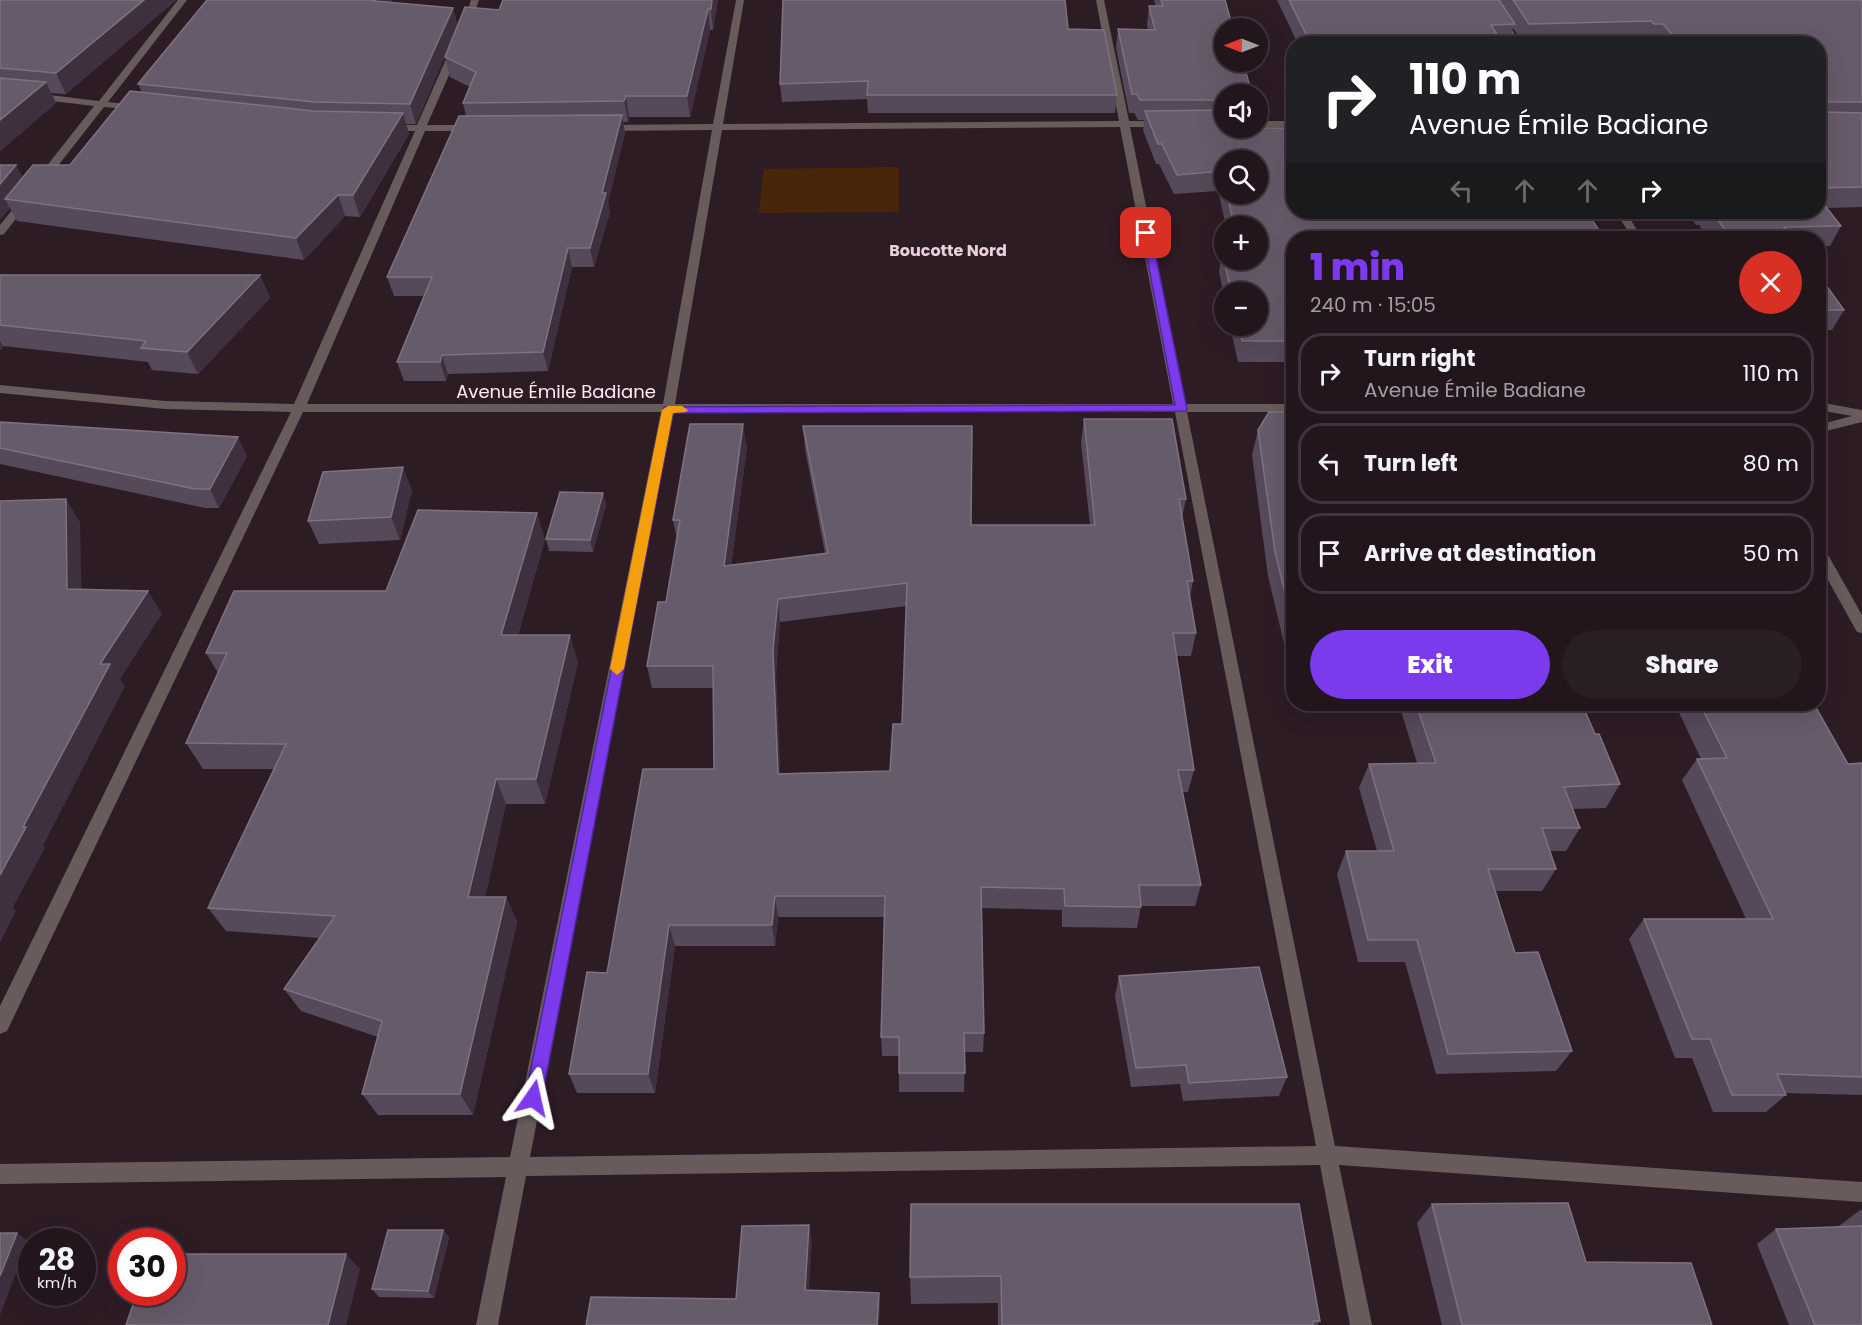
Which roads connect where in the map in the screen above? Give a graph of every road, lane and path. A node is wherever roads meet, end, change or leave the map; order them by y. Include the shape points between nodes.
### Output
1 (183, 0) edge
2 (475, 0) edge
3 (740, 0) edge
4 (1100, 0) edge
5 (1489, 0) edge
6 (1512, 36) edge
7 (0, 92) edge
8 (101, 104) junction
9 (147, 109) edge
10 (1124, 124) junction
11 (1168, 124) edge
12 (1268, 124) edge
13 (1286, 124) edge
14 (718, 127) junction
15 (378, 128) edge
16 (482, 128) edge
17 (588, 128) edge
18 (423, 129) junction
19 (36, 187) edge
20 (29, 196) edge
21 (0, 232) edge
22 (0, 389) edge
23 (299, 408) junction
24 (1286, 408) edge
25 (1826, 408) edge
26 (1182, 409) junction
27 (668, 410) junction
28 (1862, 416) edge
29 (1826, 427) edge
30 (1826, 563) edge
31 (1862, 628) edge
32 (0, 1025) edge
33 (1329, 1155) junction
34 (520, 1167) junction
35 (0, 1174) edge
36 (1862, 1192) edge
37 (487, 1325) edge
38 (1361, 1325) edge

1 - 8 street
2 - 18 street
3 - 14 street
4 - 10 street
5 - 6 street
7 - 8 street
8 - 9 street
8 - 19 street
10 - 11 street
10 - 14 street
10 - 26 street
12 - 13 street
14 - 17 street
14 - 27 street
15 - 18 street
16 - 18 street
18 - 23 street
20 - 21 street
22 - 23 street, Avenue Émile Badiane via 165,405
23 - 27 street, Avenue Émile Badiane
23 - 32 street
24 - 26 street, Avenue Émile Badiane
25 - 28 street
26 - 27 street, Avenue Émile Badiane
26 - 33 street
27 - 34 street
28 - 29 street
30 - 31 street
33 - 34 street
33 - 36 street
33 - 38 street
34 - 35 street
34 - 37 street

